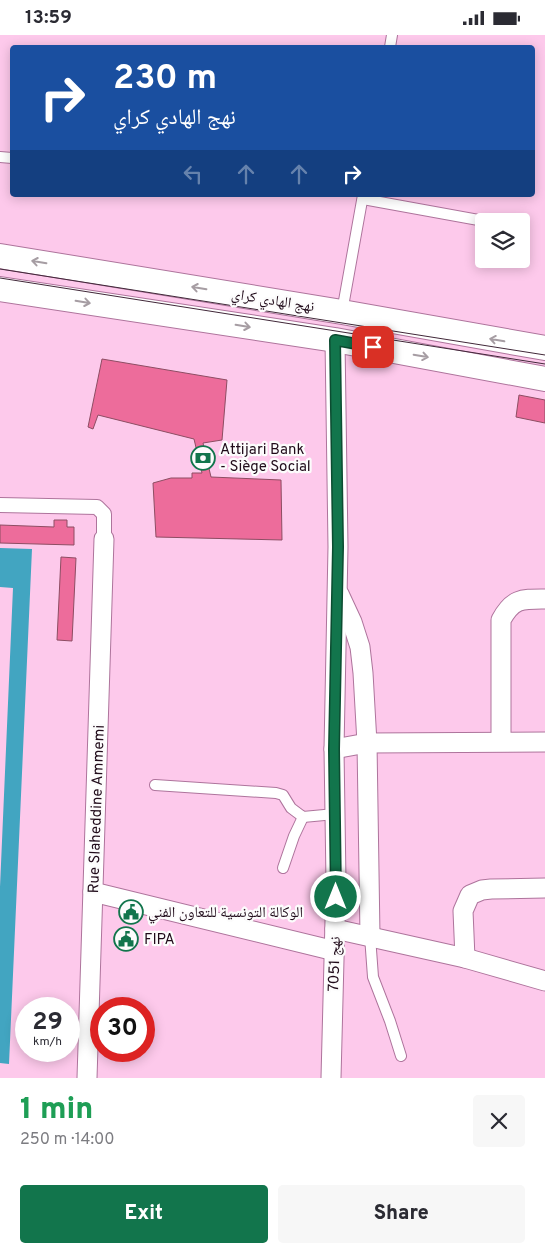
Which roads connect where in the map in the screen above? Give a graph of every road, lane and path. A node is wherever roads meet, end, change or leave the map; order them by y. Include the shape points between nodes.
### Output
1 (363, 197) edge
2 (475, 219) edge
3 (0, 256) edge
4 (0, 289) edge
5 (342, 312) junction
6 (335, 340) junction
7 (545, 349) edge
8 (545, 379) edge
9 (0, 505) edge
10 (104, 539) joint
11 (336, 588) junction
12 (545, 599) edge
13 (501, 741) junction
14 (545, 742) edge
15 (367, 743) junction
16 (334, 749) junction
17 (155, 785) dead end
18 (335, 814) junction
19 (303, 817) junction
20 (283, 868) dead end
21 (545, 888) edge
22 (93, 892) junction
23 (335, 929) junction
24 (370, 936) junction
25 (335, 951) junction
26 (465, 958) junction
27 (545, 981) edge
28 (401, 1056) dead end
29 (87, 1078) edge
30 (330, 1078) edge

1 - 2 lane
1 - 5 lane
5 -> 3 street, نهج الهادي كراي
4 -> 6 street, نهج الهادي كراي
7 -> 5 street, نهج الهادي كراي
6 -> 8 street, نهج الهادي كراي
6 - 11 street, نهج 7051
9 - 10 street via 97,507 104,514
10 - 22 street, Rue Slaheddine Ammemi
11 - 15 street via 360,647
11 - 16 street, نهج 7051
12 - 13 street via 518,601 510,606 501,620
13 - 14 street
13 - 15 street
15 - 16 street
15 - 24 street
16 - 18 street, نهج 7051
17 - 19 lane via 276,793 283,795
18 - 19 lane
18 - 23 street, نهج 7051
19 - 20 lane
21 - 26 street via 482,889 470,895 463,911
22 - 25 street
22 - 29 street, Rue Slaheddine Ammemi
23 - 24 street
23 - 25 street, نهج 7051
24 - 26 street
24 - 28 lane via 373,977
25 - 30 street, نهج 7051
26 - 27 street

